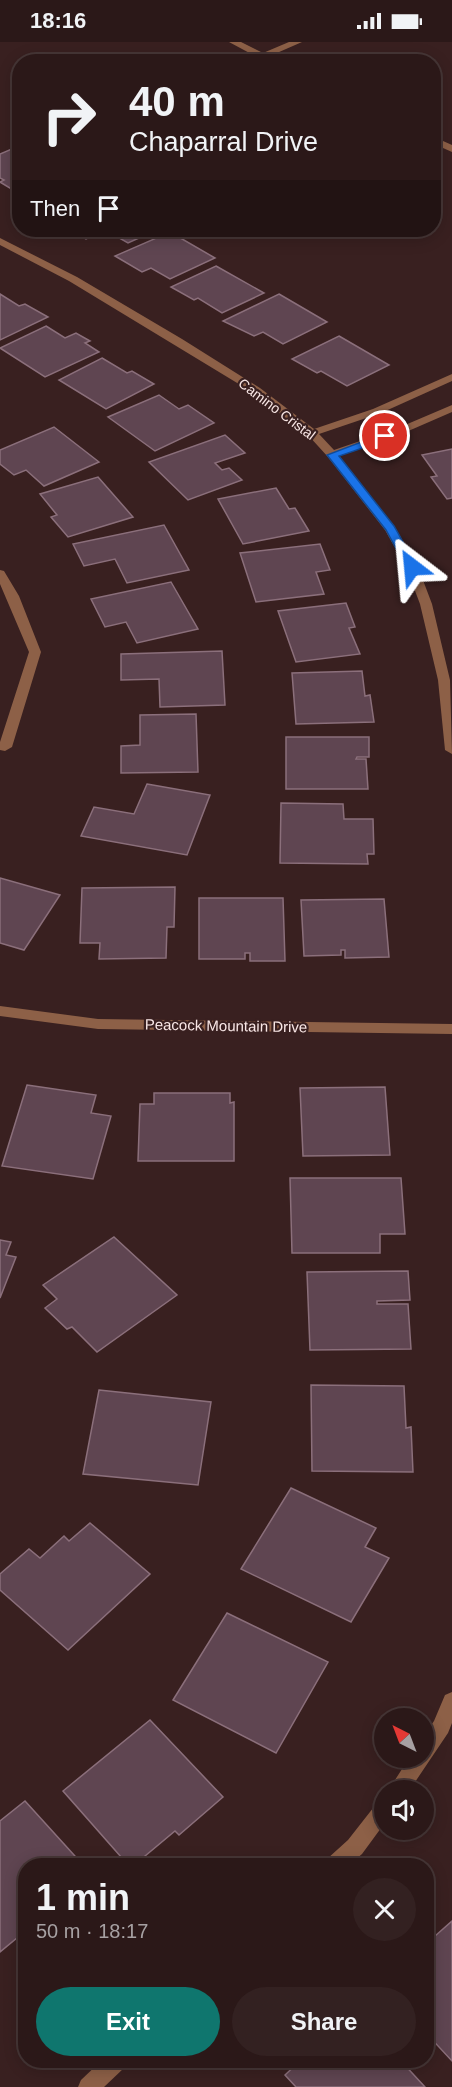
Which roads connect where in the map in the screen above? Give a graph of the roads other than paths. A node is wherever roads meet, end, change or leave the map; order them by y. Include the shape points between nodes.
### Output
1 (234, 42) edge
2 (297, 42) edge
3 (259, 54) edge
4 (268, 54) edge
5 (0, 241) edge
6 (452, 377) edge
7 (452, 408) edge
8 (312, 433) junction
9 (333, 455) junction
10 (0, 574) edge
11 (448, 680) edge
12 (5, 747) dead end
13 (452, 750) edge
14 (0, 1011) edge
15 (452, 1029) edge
16 (452, 1701) edge
17 (434, 1736) edge
18 (374, 1822) edge
19 (343, 1858) edge
20 (109, 2068) edge
21 (88, 2087) edge

1 - 3 street
2 - 4 street
5 - 8 street, Camino Cristal via 178,341 256,390
6 - 8 street via 378,411
7 - 9 street
8 - 9 street, Camino Cristal
9 - 11 street, Camino Cristal via 390,529 412,567
10 - 12 street via 35,652
11 - 13 street, Camino Cristal
14 - 15 street, Peacock Mountain Drive via 98,1024
16 - 17 street
18 - 19 street
20 - 21 street

